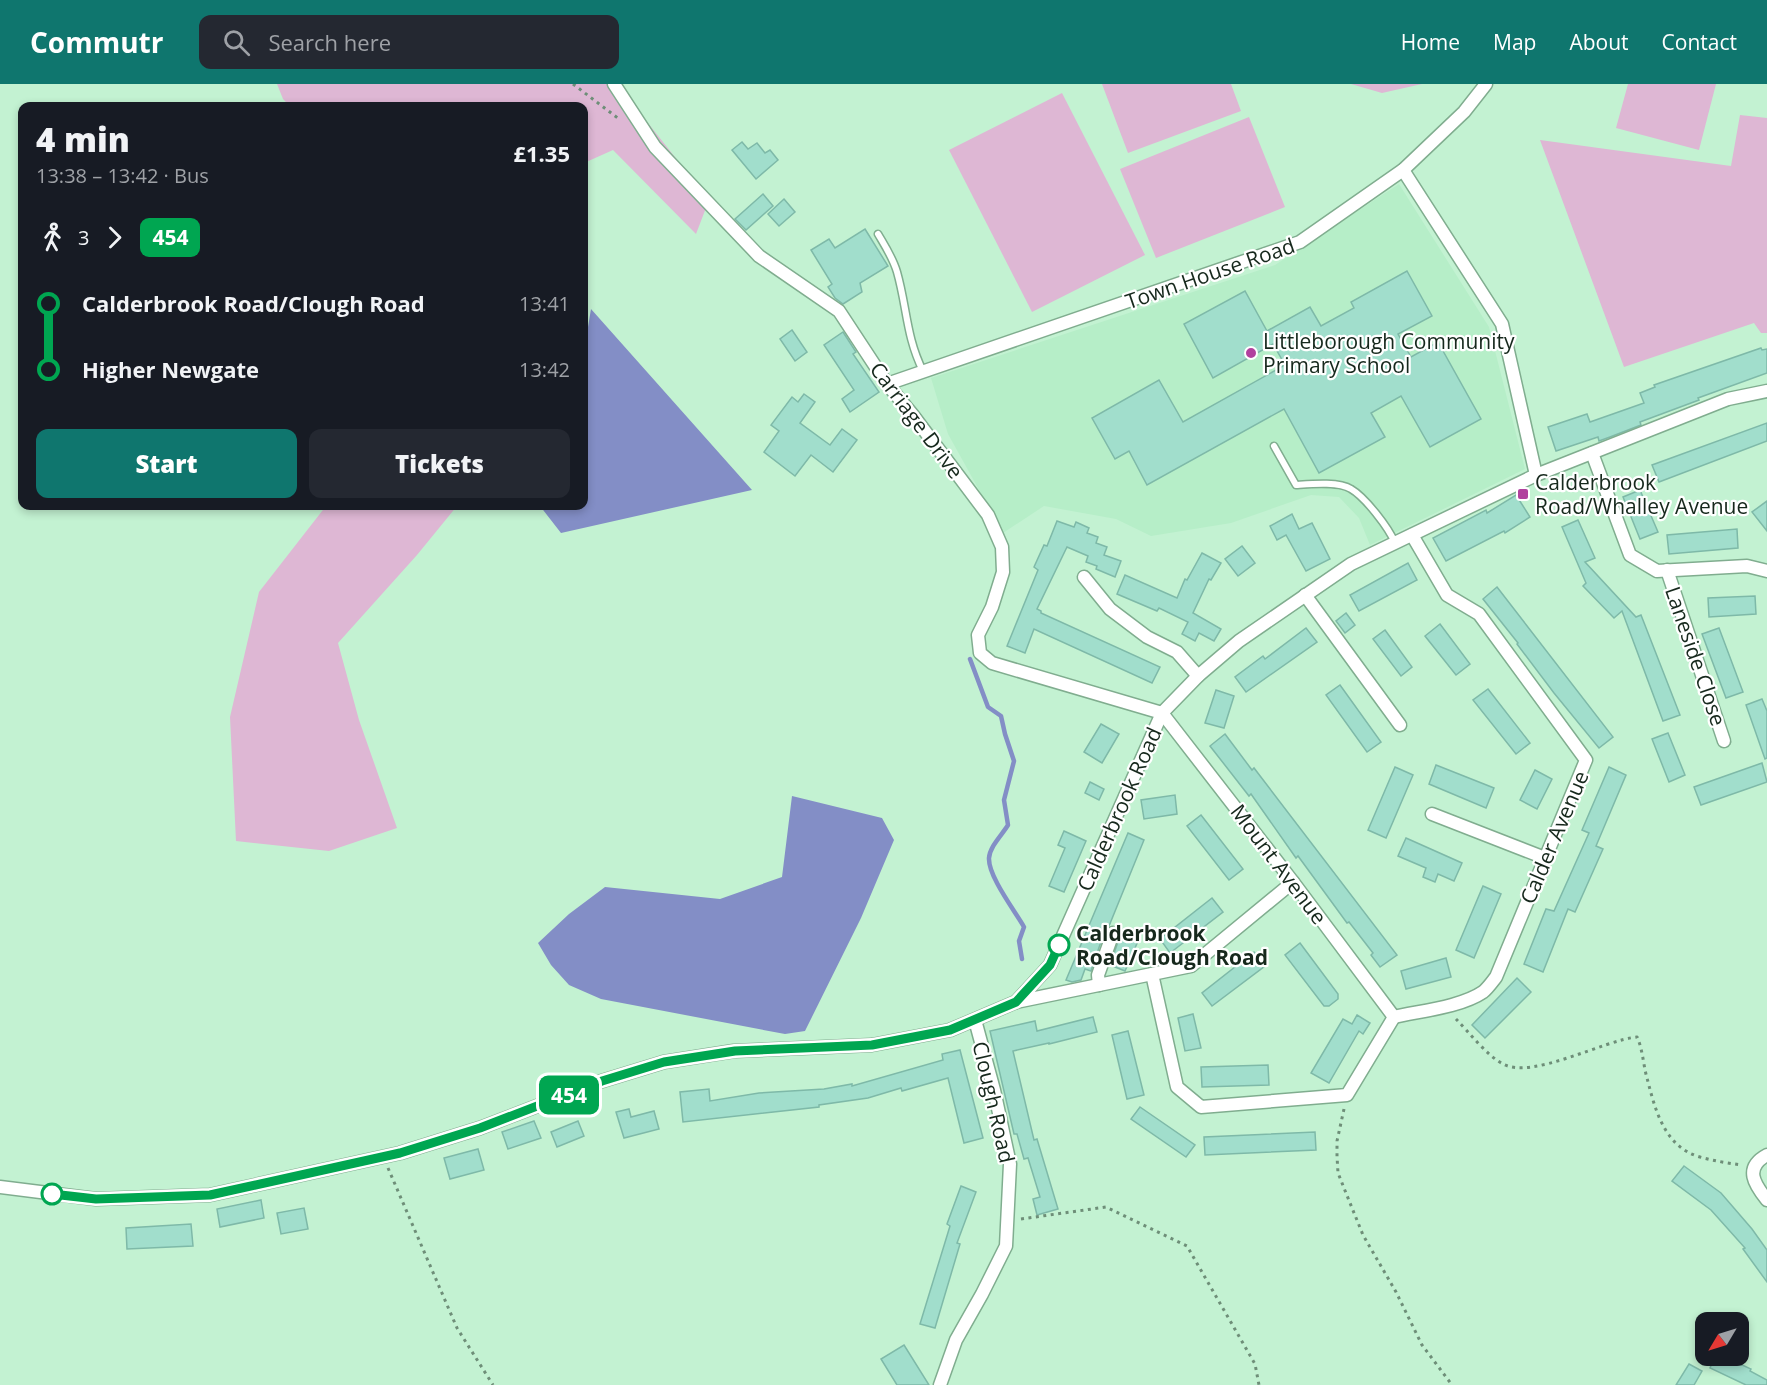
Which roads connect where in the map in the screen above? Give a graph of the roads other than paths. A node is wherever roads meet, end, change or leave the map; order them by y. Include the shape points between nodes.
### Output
1 (614, 84) edge
2 (1486, 84) edge
3 (1403, 170) junction
4 (878, 234) dead end
5 (923, 371) junction
6 (887, 384) junction
7 (1767, 391) edge
8 (1274, 446) dead end
9 (1592, 453) junction
10 (1536, 475) junction
11 (1413, 535) junction
12 (1395, 543) junction
13 (1667, 570) junction
14 (1767, 571) edge
15 (1084, 577) dead end
16 (1305, 595) junction
17 (1198, 676) junction
18 (1162, 713) junction
19 (1400, 724) dead end
20 (1724, 741) dead end
21 (1432, 814) dead end
22 (1545, 858) junction
23 (1293, 882) junction
24 (1113, 933) dead end
25 (1152, 974) junction
26 (1099, 985) junction
27 (1016, 1002) junction
28 (1394, 1017) junction
29 (975, 1020) junction
30 (1767, 1155) edge
31 (0, 1187) edge
32 (1767, 1200) edge
33 (940, 1385) edge

1 - 6 street, Carriage Drive via 655,147 759,256 839,311
2 - 3 street, Town House Road via 1464,112
3 - 5 street, Town House Road via 1300,242
3 - 10 street via 1502,324
4 - 5 lane via 896,270 910,339
5 - 6 street, Town House Road
6 - 18 street, Carriage Drive via 988,515 1002,547 1003,572 978,635 980,653 992,663
7 - 9 street, Calderbrook Road via 1728,399
8 - 12 lane via 1296,485 1350,488 1383,520
9 - 10 street, Calderbrook Road
9 - 13 street via 1630,555 1657,571
10 - 11 street, Calderbrook Road
11 - 12 street, Calderbrook Road
11 - 22 street, Calder Avenue via 1447,595 1479,614 1586,759
12 - 16 street, Calderbrook Road via 1351,564
13 - 14 street via 1747,566
13 - 20 street, Laneside Close
15 - 17 street via 1110,609 1147,637 1177,652
16 - 17 street, Calderbrook Road via 1239,641
16 - 19 street
17 - 18 street, Calderbrook Road
18 - 23 street, Mount Avenue
18 - 27 street, Calderbrook Road via 1050,965
21 - 22 street
22 - 28 street, Calder Avenue via 1496,977 1486,990
23 - 25 street via 1191,966
23 - 28 street, Mount Avenue
24 - 26 street via 1098,975
25 - 26 street
25 - 28 street via 1177,1088 1201,1107 1347,1095
26 - 27 street
27 - 29 street, Calderbrook Road
29 - 31 street, Calderbrook Road via 950,1030 872,1045 735,1051 664,1062 602,1081 480,1128 383,1157 210,1195 96,1199
29 - 33 street, Clough Road via 1010,1164 1005,1246 957,1340
30 - 32 street via 1755,1168 1754,1183

